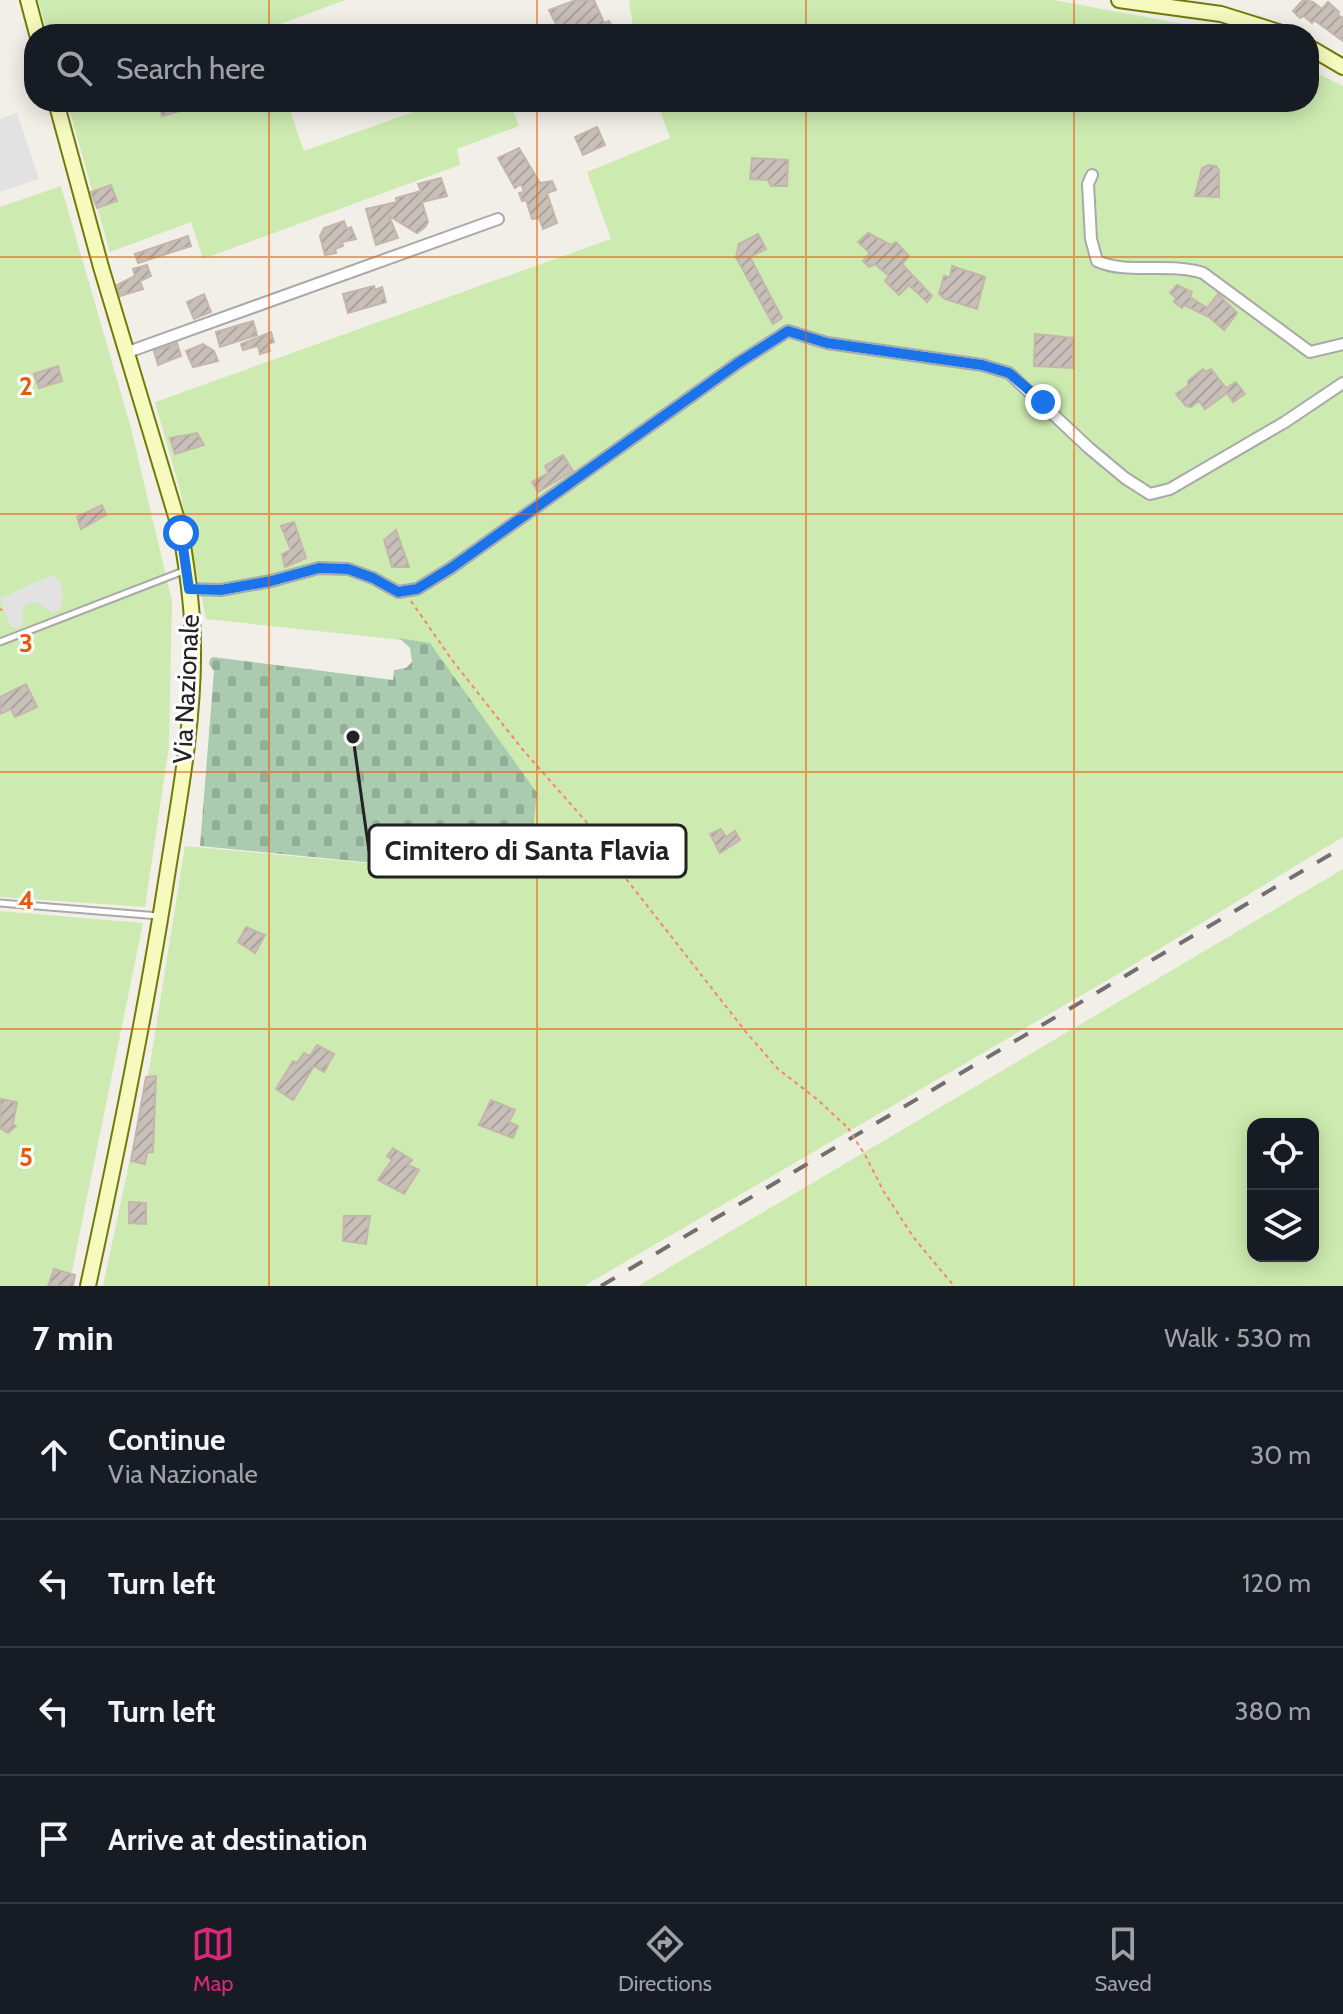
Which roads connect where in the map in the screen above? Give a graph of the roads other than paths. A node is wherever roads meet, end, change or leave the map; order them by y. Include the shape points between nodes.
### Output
1 (28, 0) edge
2 (1119, 0) edge
3 (34, 24) edge
4 (1253, 24) edge
5 (1319, 53) edge
6 (1343, 67) edge
7 (59, 112) edge
8 (1092, 175) dead end
9 (498, 219) dead end
10 (1343, 344) edge
11 (128, 352) junction
12 (1343, 383) edge
13 (187, 570) junction
14 (189, 589) junction
15 (0, 642) edge
16 (0, 903) edge
17 (160, 916) junction
18 (88, 1286) edge

1 - 3 main road
2 - 4 main road via 1221,14
5 - 6 main road
7 - 11 main road, Via Nazionale
8 - 10 street via 1091,239 1097,261 1110,267 1183,267 1203,273 1310,352
9 - 11 street
11 - 13 main road, Via Nazionale
12 - 14 street via 1170,489 1150,494 1089,448 1009,373 827,343 788,331 417,589 398,592 348,569 319,568 221,590
13 - 14 main road, Via Nazionale
13 - 15 lane
14 - 17 main road, Via Nazionale via 191,695
16 - 17 lane
17 - 18 main road, Via Nazionale

